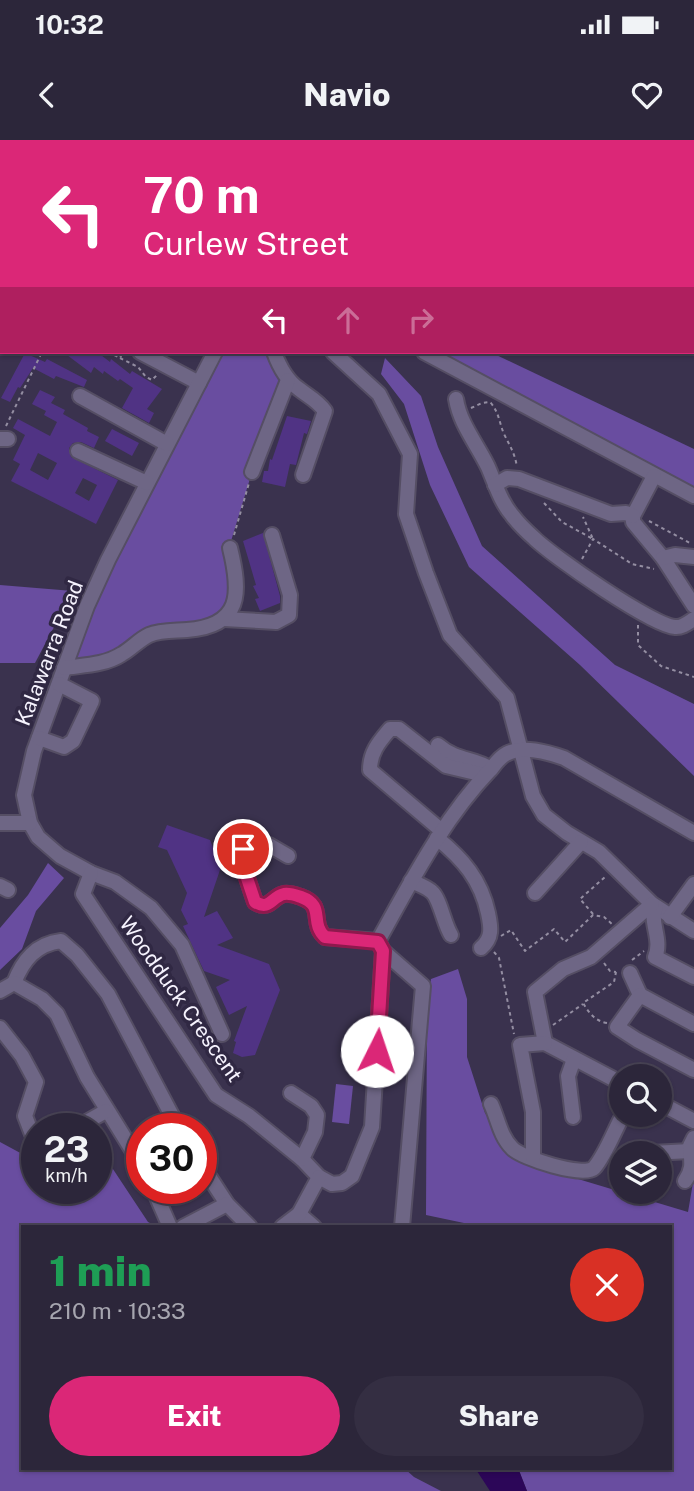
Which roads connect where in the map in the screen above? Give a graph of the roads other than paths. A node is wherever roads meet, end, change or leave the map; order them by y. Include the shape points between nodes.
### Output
1 (144, 354) edge
2 (214, 354) edge
3 (275, 354) edge
4 (335, 354) edge
5 (428, 354) edge
6 (288, 380) junction
7 (199, 383) junction
8 (80, 396) dead end
9 (456, 399) dead end
10 (167, 443) junction
11 (78, 451) dead end
12 (252, 472) road end
13 (303, 475) dead end
14 (654, 476) junction
15 (147, 483) junction
16 (495, 485) junction
17 (694, 496) edge
18 (634, 516) junction
19 (272, 535) dead end
20 (230, 548) road end
21 (694, 557) edge
22 (662, 565) junction
23 (694, 606) edge
24 (224, 619) junction
25 (694, 619) edge
26 (64, 668) junction
27 (59, 684) junction
28 (39, 738) junction
29 (438, 745) dead end
30 (520, 750) junction
31 (488, 772) junction
32 (0, 823) edge
33 (30, 823) junction
34 (694, 833) edge
35 (440, 834) junction
36 (581, 842) junction
37 (288, 856) dead end
38 (91, 873) junction
39 (411, 881) junction
40 (694, 884) edge
41 (535, 893) dead end
42 (654, 905) junction
43 (670, 917) junction
44 (694, 931) edge
45 (451, 935) dead end
46 (381, 946) junction
47 (484, 946) road end
48 (628, 969) road end
49 (694, 977) edge
50 (14, 983) junction
51 (0, 991) edge
52 (640, 995) junction
53 (694, 1024) edge
54 (0, 1028) edge
55 (222, 1034) dead end
56 (544, 1038) junction
57 (574, 1059) junction
58 (694, 1069) edge
59 (609, 1077) edge
60 (291, 1093) dead end
61 (491, 1104) dead end
62 (672, 1109) edge
63 (106, 1111) junction
64 (26, 1113) edge
65 (102, 1113) edge
66 (171, 1113) edge
67 (573, 1117) dead end
68 (694, 1121) edge
69 (616, 1127) edge
70 (126, 1142) edge
71 (692, 1145) edge
72 (672, 1152) edge
73 (533, 1158) junction
74 (302, 1159) junction
75 (318, 1177) junction
76 (685, 1181) dead end
77 (217, 1189) edge
78 (160, 1204) edge
79 (227, 1204) junction
80 (299, 1214) junction
81 (169, 1225) edge
82 (187, 1225) edge
83 (248, 1225) edge
84 (285, 1225) edge
85 (312, 1225) edge
86 (402, 1225) edge

1 - 7 street
2 - 7 street, Kalawarra Road
3 - 6 street
4 - 30 street via 379,394 410,454 406,514 431,586 450,635 508,698
5 - 14 street
6 - 12 street
6 - 13 street via 325,411
7 - 10 street, Kalawarra Road
8 - 10 street
9 - 16 street via 458,413
10 - 15 street, Kalawarra Road
11 - 15 street
14 - 17 street
14 - 18 street
15 - 26 street, Kalawarra Road via 87,606
16 - 18 street via 507,478 519,479 611,514
16 - 25 street via 510,513 535,540 577,570 674,627
18 - 22 street via 633,522
19 - 24 street via 290,595 289,615 276,622
20 - 24 street via 236,599
21 - 22 street via 675,555
22 - 23 street
24 - 26 street via 190,630 148,635 103,663
26 - 27 street, Kalawarra Road
27 - 28 street, Kalawarra Road
27 - 28 street via 92,701 73,741 64,747
28 - 33 street, Kalawarra Road via 24,795
29 - 31 street via 463,760 482,763
30 - 31 street via 504,754
30 - 34 street via 564,758
30 - 36 street via 533,796 544,815
31 - 35 street
31 - 35 street via 446,766 399,729 390,729 372,751 370,770
32 - 33 street
33 - 38 street via 60,856
35 - 39 street
35 - 47 street via 483,892 491,928
36 - 41 street
36 - 42 street via 598,852
37 - 46 street via 265,844 252,843 243,849 241,860 255,902 268,905 284,894 310,900 325,937
38 - 55 street via 115,882 151,908 182,945
38 - 74 street, Woodduck Crescent via 83,894 216,1095
39 - 45 street via 437,897
39 - 46 street
40 - 43 street
42 - 43 street
42 - 49 street via 659,948 655,957
42 - 56 street via 591,957 563,969 535,992
43 - 44 street
46 - 75 street via 372,1127 352,1176 332,1184
46 - 86 street via 423,986
48 - 52 street
50 - 51 street
50 - 63 street via 57,1014
50 - 66 street via 21,965 33,953 47,943 61,941 108,994
52 - 53 street
52 - 58 street via 618,1026
54 - 64 street via 36,1082
56 - 57 street
56 - 73 street via 520,1045 533,1112
57 - 59 street
57 - 67 street via 568,1076
60 - 74 street via 317,1115 315,1132
61 - 73 street via 507,1142 517,1153
62 - 68 street
63 - 65 street
63 - 70 street
69 - 73 street via 591,1170
71 - 72 street
71 - 76 street via 693,1171
74 - 75 street, Woodduck Crescent
75 - 80 street
77 - 79 street
78 - 81 street
79 - 82 street
79 - 83 street
80 - 84 street
80 - 85 street

